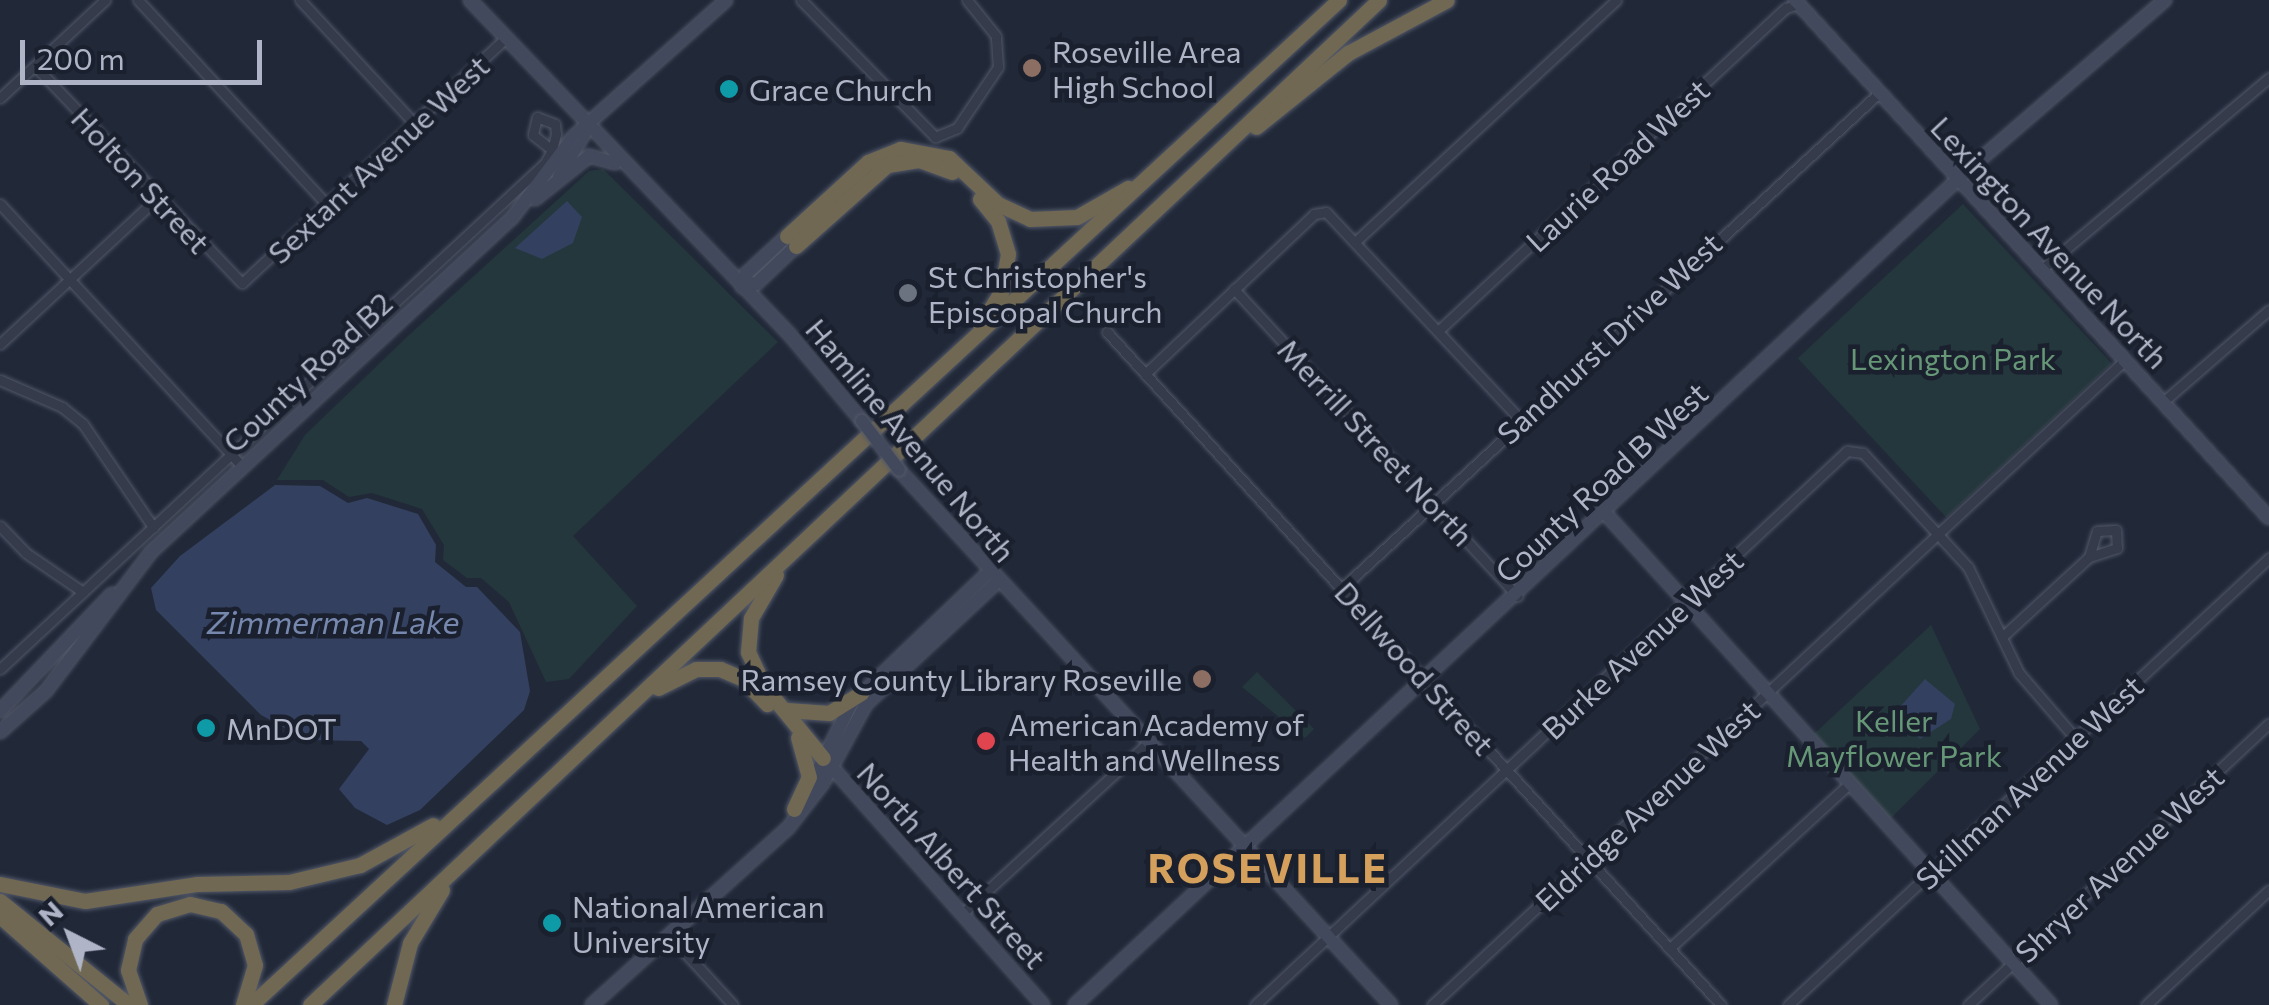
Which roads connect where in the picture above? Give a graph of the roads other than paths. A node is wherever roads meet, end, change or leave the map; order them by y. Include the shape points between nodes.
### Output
1 (105, 0) edge
2 (138, 0) edge
3 (300, 0) edge
4 (470, 0) edge
5 (726, 0) edge
6 (801, 0) edge
7 (967, 0) edge
8 (1339, 0) edge
9 (1378, 0) edge
10 (1447, 0) edge
11 (1616, 0) edge
12 (2165, 0) edge
13 (1796, 2) edge
14 (505, 39) junction
15 (35, 66) junction
16 (2269, 78) edge
17 (1879, 93) junction
18 (0, 98) edge
19 (414, 124) junction
20 (588, 126) junction
21 (552, 150) dead end
22 (1172, 157) junction
23 (626, 168) junction
24 (1958, 180) junction
25 (1183, 186) junction
26 (158, 198) junction
27 (530, 202) junction
28 (0, 204) edge
29 (326, 205) junction
30 (792, 241) junction
31 (1355, 242) junction
32 (2042, 269) junction
33 (70, 279) junction
34 (251, 280) joint
35 (744, 284) junction
36 (1234, 289) junction
37 (2269, 310) edge
38 (1438, 331) junction
39 (1108, 332) dead end
40 (0, 344) edge
41 (2125, 360) junction
42 (942, 370) junction
43 (1145, 374) junction
44 (0, 380) edge
45 (2163, 402) junction
46 (1520, 420) junction
47 (232, 455) junction
48 (242, 466) junction
49 (1431, 502) junction
50 (1604, 513) junction
51 (2269, 518) edge
52 (0, 526) edge
53 (153, 528) junction
54 (811, 532) junction
55 (1937, 533) junction
56 (2088, 557) dead end
57 (2269, 558) edge
58 (994, 576) junction
59 (127, 581) junction
60 (1342, 588) junction
61 (84, 592) junction
62 (1516, 596) junction
63 (1686, 603) junction
64 (2002, 637) junction
65 (0, 669) edge
66 (1427, 680) junction
67 (861, 693) junction
68 (1768, 693) junction
69 (786, 710) junction
70 (0, 711) edge
71 (612, 722) junction
72 (2269, 724) edge
73 (547, 730) junction
74 (0, 732) edge
75 (798, 737) junction
76 (1152, 739) junction
77 (2076, 739) junction
78 (828, 763) junction
79 (1508, 769) junction
80 (1849, 784) junction
81 (794, 810) junction
82 (498, 828) junction
83 (770, 840) junction
84 (1248, 845) junction
85 (1589, 858) junction
86 (1930, 873) junction
87 (0, 884) edge
88 (2269, 890) edge
89 (0, 901) edge
90 (964, 912) junction
91 (0, 916) edge
92 (668, 934) junction
93 (1330, 936) junction
94 (1670, 948) junction
95 (2013, 963) junction
96 (101, 1005) edge
97 (129, 1005) edge
98 (140, 1005) edge
99 (242, 1005) edge
100 (251, 1005) edge
101 (310, 1005) edge
102 (394, 1005) edge
103 (592, 1005) edge
104 (733, 1005) edge
105 (1043, 1005) edge
106 (1076, 1005) edge
107 (1255, 1005) edge
108 (1391, 1005) edge
109 (1432, 1005) edge
110 (1721, 1005) edge
111 (1788, 1005) edge
112 (1968, 1005) edge
113 (2051, 1005) edge
114 (2146, 1005) edge

1 - 15 street
2 - 29 street
3 - 19 street
4 - 14 street, Hamline Avenue North
5 - 20 street, County Road B2
6 - 7 street via 925,133 941,137 988,91 998,67 996,36
8 - 22 highway
9 - 25 highway
10 - 25 highway via 1348,53
11 - 31 street
12 - 24 street, County Road B West
13 - 17 street, Lexington Avenue North
13 - 38 street, Laurie Road West
14 - 19 street, Sextant Avenue West
14 - 20 street, Hamline Avenue North
15 - 18 street
15 - 26 street, Holton Street
16 - 32 street
17 - 24 street, Lexington Avenue North
17 - 46 street, Sandhurst Drive West
19 - 29 street, Sextant Avenue West
20 - 23 street, Hamline Avenue North
20 - 27 street, County Road B2 via 564,170
21 - 47 street
22 - 30 highway via 1088,212 1042,221 1008,211 949,158 900,149 868,162
22 - 42 highway
23 - 27 street via 592,155
23 - 35 street, Hamline Avenue North
24 - 32 street, Lexington Avenue North
24 - 50 street, County Road B West
25 - 54 highway
26 - 33 street
26 - 34 street, Holton Street via 233,278
27 - 48 street, County Road B2
28 - 33 street
29 - 34 street, Sextant Avenue West
30 - 35 street via 756,284
30 - 42 highway via 887,165 928,161 959,177 998,221 1008,269 988,314
31 - 36 street via 1326,212 1314,214
31 - 38 street
32 - 41 street, Lexington Avenue North
33 - 40 street
33 - 47 street
35 - 58 street, Hamline Avenue North, bridge
36 - 43 street
36 - 49 street, Merrill Street North
37 - 45 street
38 - 46 street
39 - 43 street, Dellwood Street
41 - 45 street, Lexington Avenue North
41 - 55 street, Eldridge Avenue West
42 - 73 highway
43 - 60 street, Dellwood Street
44 - 53 street via 74,414
45 - 51 street, Lexington Avenue North
46 - 49 street, Sandhurst Drive West
47 - 48 street
47 - 53 street
48 - 59 street, County Road B2
49 - 60 street, Sandhurst Drive West
49 - 62 street, Merrill Street North
50 - 62 street, County Road B West
50 - 63 street
52 - 61 street via 26,553
53 - 61 street
54 - 69 highway via 769,585 748,630 756,674
54 - 71 highway
55 - 63 street, Burke Avenue West via 1855,450
55 - 64 street via 1978,583
55 - 68 street, Eldridge Avenue West
56 - 64 street
57 - 77 street, Skillman Avenue West
58 - 67 street
58 - 76 street, Hamline Avenue North
58 - 78 street via 866,704
59 - 70 street, County Road B2
59 - 74 street, County Road B2 via 46,691
60 - 66 street, Dellwood Street
61 - 65 street
62 - 66 street, County Road B West
63 - 68 street
63 - 79 street, Burke Avenue West
64 - 77 street via 2025,682
66 - 79 street, Dellwood Street
66 - 84 street, County Road B West
67 - 69 highway via 828,713
67 - 78 street
68 - 80 street
68 - 85 street, Eldridge Avenue West
69 - 78 highway
71 - 75 highway via 682,674 720,668 744,679
71 - 82 highway
72 - 95 street, Shryer Avenue West
73 - 87 highway via 414,838 327,875 86,901
73 - 100 highway
75 - 78 highway
75 - 81 highway via 809,778
76 - 84 street, Hamline Avenue North
76 - 90 street
77 - 86 street, Skillman Avenue West
78 - 81 street
78 - 83 street via 800,815
78 - 90 street, North Albert Street
79 - 85 street, Dellwood Street
79 - 93 street, Burke Avenue West
80 - 86 street
80 - 94 street
81 - 83 street
82 - 101 highway
82 - 102 highway via 424,915
83 - 92 street
84 - 93 street, Hamline Avenue North
84 - 106 street, County Road B West
85 - 94 street, Dellwood Street
85 - 109 street, Eldridge Avenue West
86 - 95 street
86 - 111 street, Skillman Avenue West
88 - 114 street
89 - 97 highway
90 - 105 street, North Albert Street
91 - 96 highway
92 - 103 street
92 - 104 street
93 - 107 street, Burke Avenue West
93 - 108 street, Hamline Avenue North
94 - 110 street, Dellwood Street
95 - 112 street, Shryer Avenue West
95 - 113 street
98 - 99 highway via 128,970 135,939 157,914 190,904 220,911 246,934 254,977

